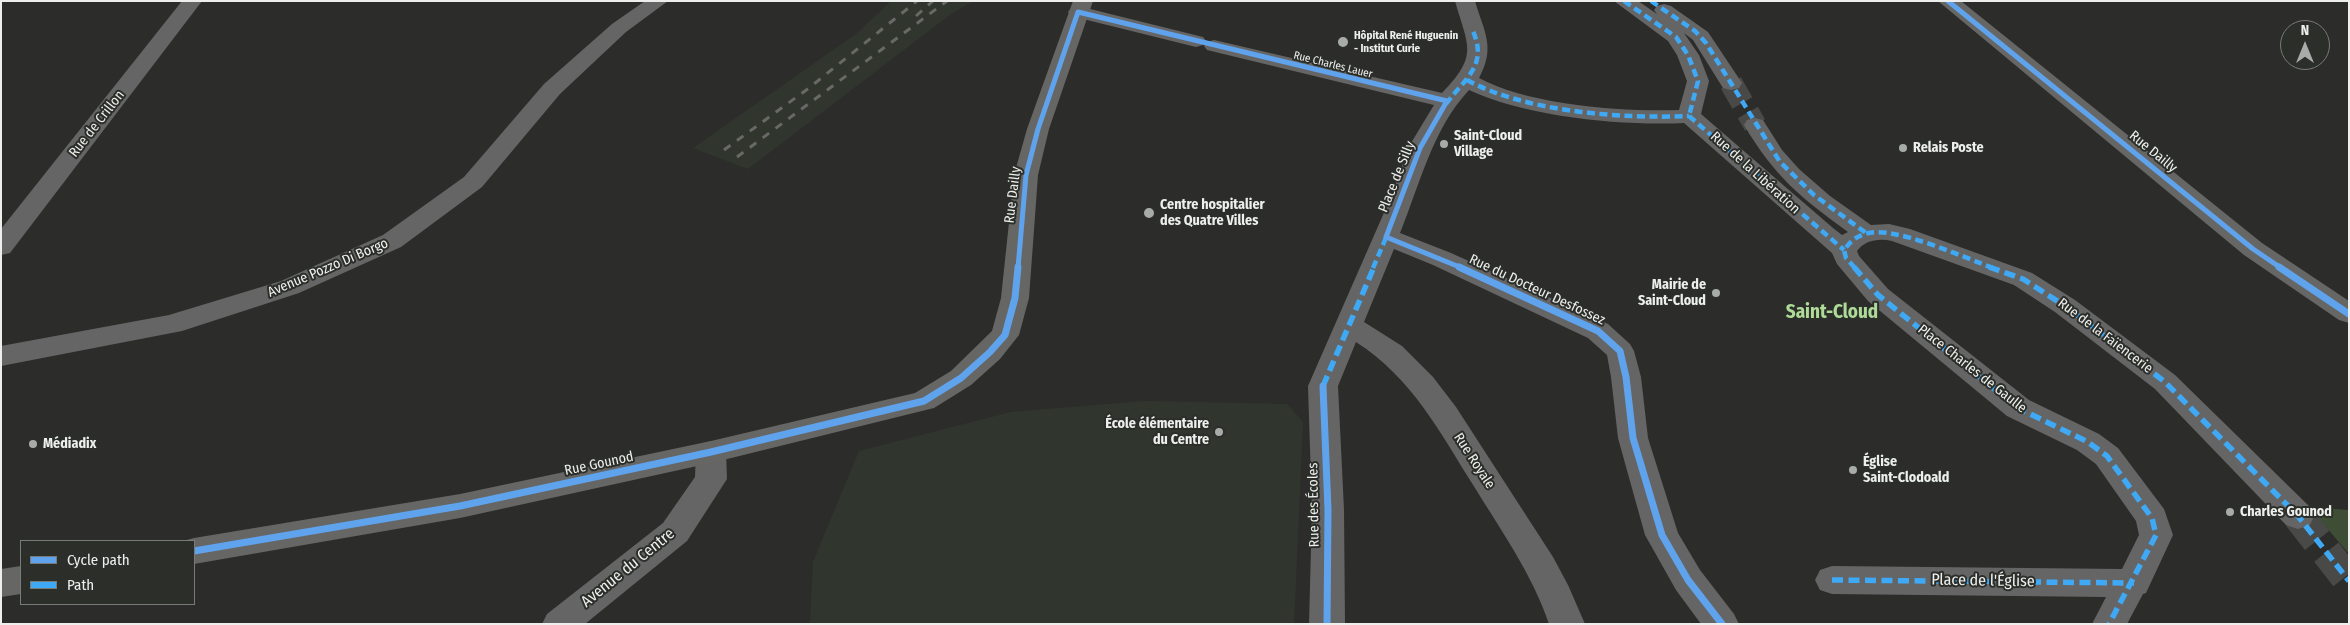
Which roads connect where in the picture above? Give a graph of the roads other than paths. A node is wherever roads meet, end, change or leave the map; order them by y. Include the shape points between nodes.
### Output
1 (192, 1) edge
2 (658, 1) edge
3 (1465, 1) edge
4 (1624, 1) edge
5 (1651, 1) edge
6 (1948, 1) edge
7 (1080, 7) edge
8 (1467, 80) junction
9 (1731, 83) tunnel mouth
10 (1447, 101) junction
11 (1689, 116) junction
12 (1755, 125) tunnel mouth
13 (1386, 237) junction
14 (1855, 241) junction
15 (1, 247) edge
16 (2349, 314) edge
17 (1348, 324) junction
18 (990, 352) joint
19 (1, 356) edge
20 (1323, 386) joint
21 (711, 452) junction
22 (2298, 516) tunnel mouth
23 (195, 551) edge
24 (20, 580) edge
25 (1832, 580) dead end
26 (1, 583) edge
27 (2134, 583) junction
28 (559, 624) edge
29 (1327, 624) edge
30 (1567, 624) edge
31 (1722, 624) edge
32 (2109, 624) edge

1 - 15 street, Rue de Crillon
2 - 19 street, Avenue Pozzo Di Borgo via 619,28 552,90 473,182 392,241 290,287 172,324
3 - 8 street, Place de Silly via 1479,50
4 - 11 street via 1676,37 1688,56 1698,82
5 - 9 street via 1701,36
6 - 16 main road, Rue Dailly via 2252,249
7 - 10 street, Rue Charles Lauer via 1205,44
7 - 18 main road, Rue Dailly via 1038,129 1026,175 1012,319 1005,335
8 - 10 street, Place de Silly
8 - 11 street via 1496,94 1584,112 1632,118
10 - 13 street, Place de Silly via 1420,148
11 - 14 street, Rue de la Libération via 1728,146 1785,201
12 - 14 street, Rue de la Libération via 1775,156
13 - 17 street, Place de Silly
13 - 31 street, Rue du Docteur Desfossez via 1442,259 1598,331 1620,351 1633,438 1662,536 1688,580
14 - 22 street, Rue de la Faïencerie via 1878,232 1901,235 2023,279 2065,306 2165,382
14 - 27 street, Place Charles de Gaulle via 1846,258 1878,295 2018,408 2088,442 2117,468 2147,509 2155,527 2156,536
17 - 20 street, Place de Silly
17 - 30 street, Rue Royale via 1398,358 1444,415 1538,558
18 - 21 main road, Rue Gounod via 961,378 924,400
20 - 29 street, Rue des Écoles via 1328,510
21 - 23 main road, Rue Gounod via 460,506
21 - 28 street, Avenue du Centre via 711,479 675,532
24 - 26 main road
25 - 27 street, Place de l'Église
27 - 32 street, Place Charles de Gaulle

